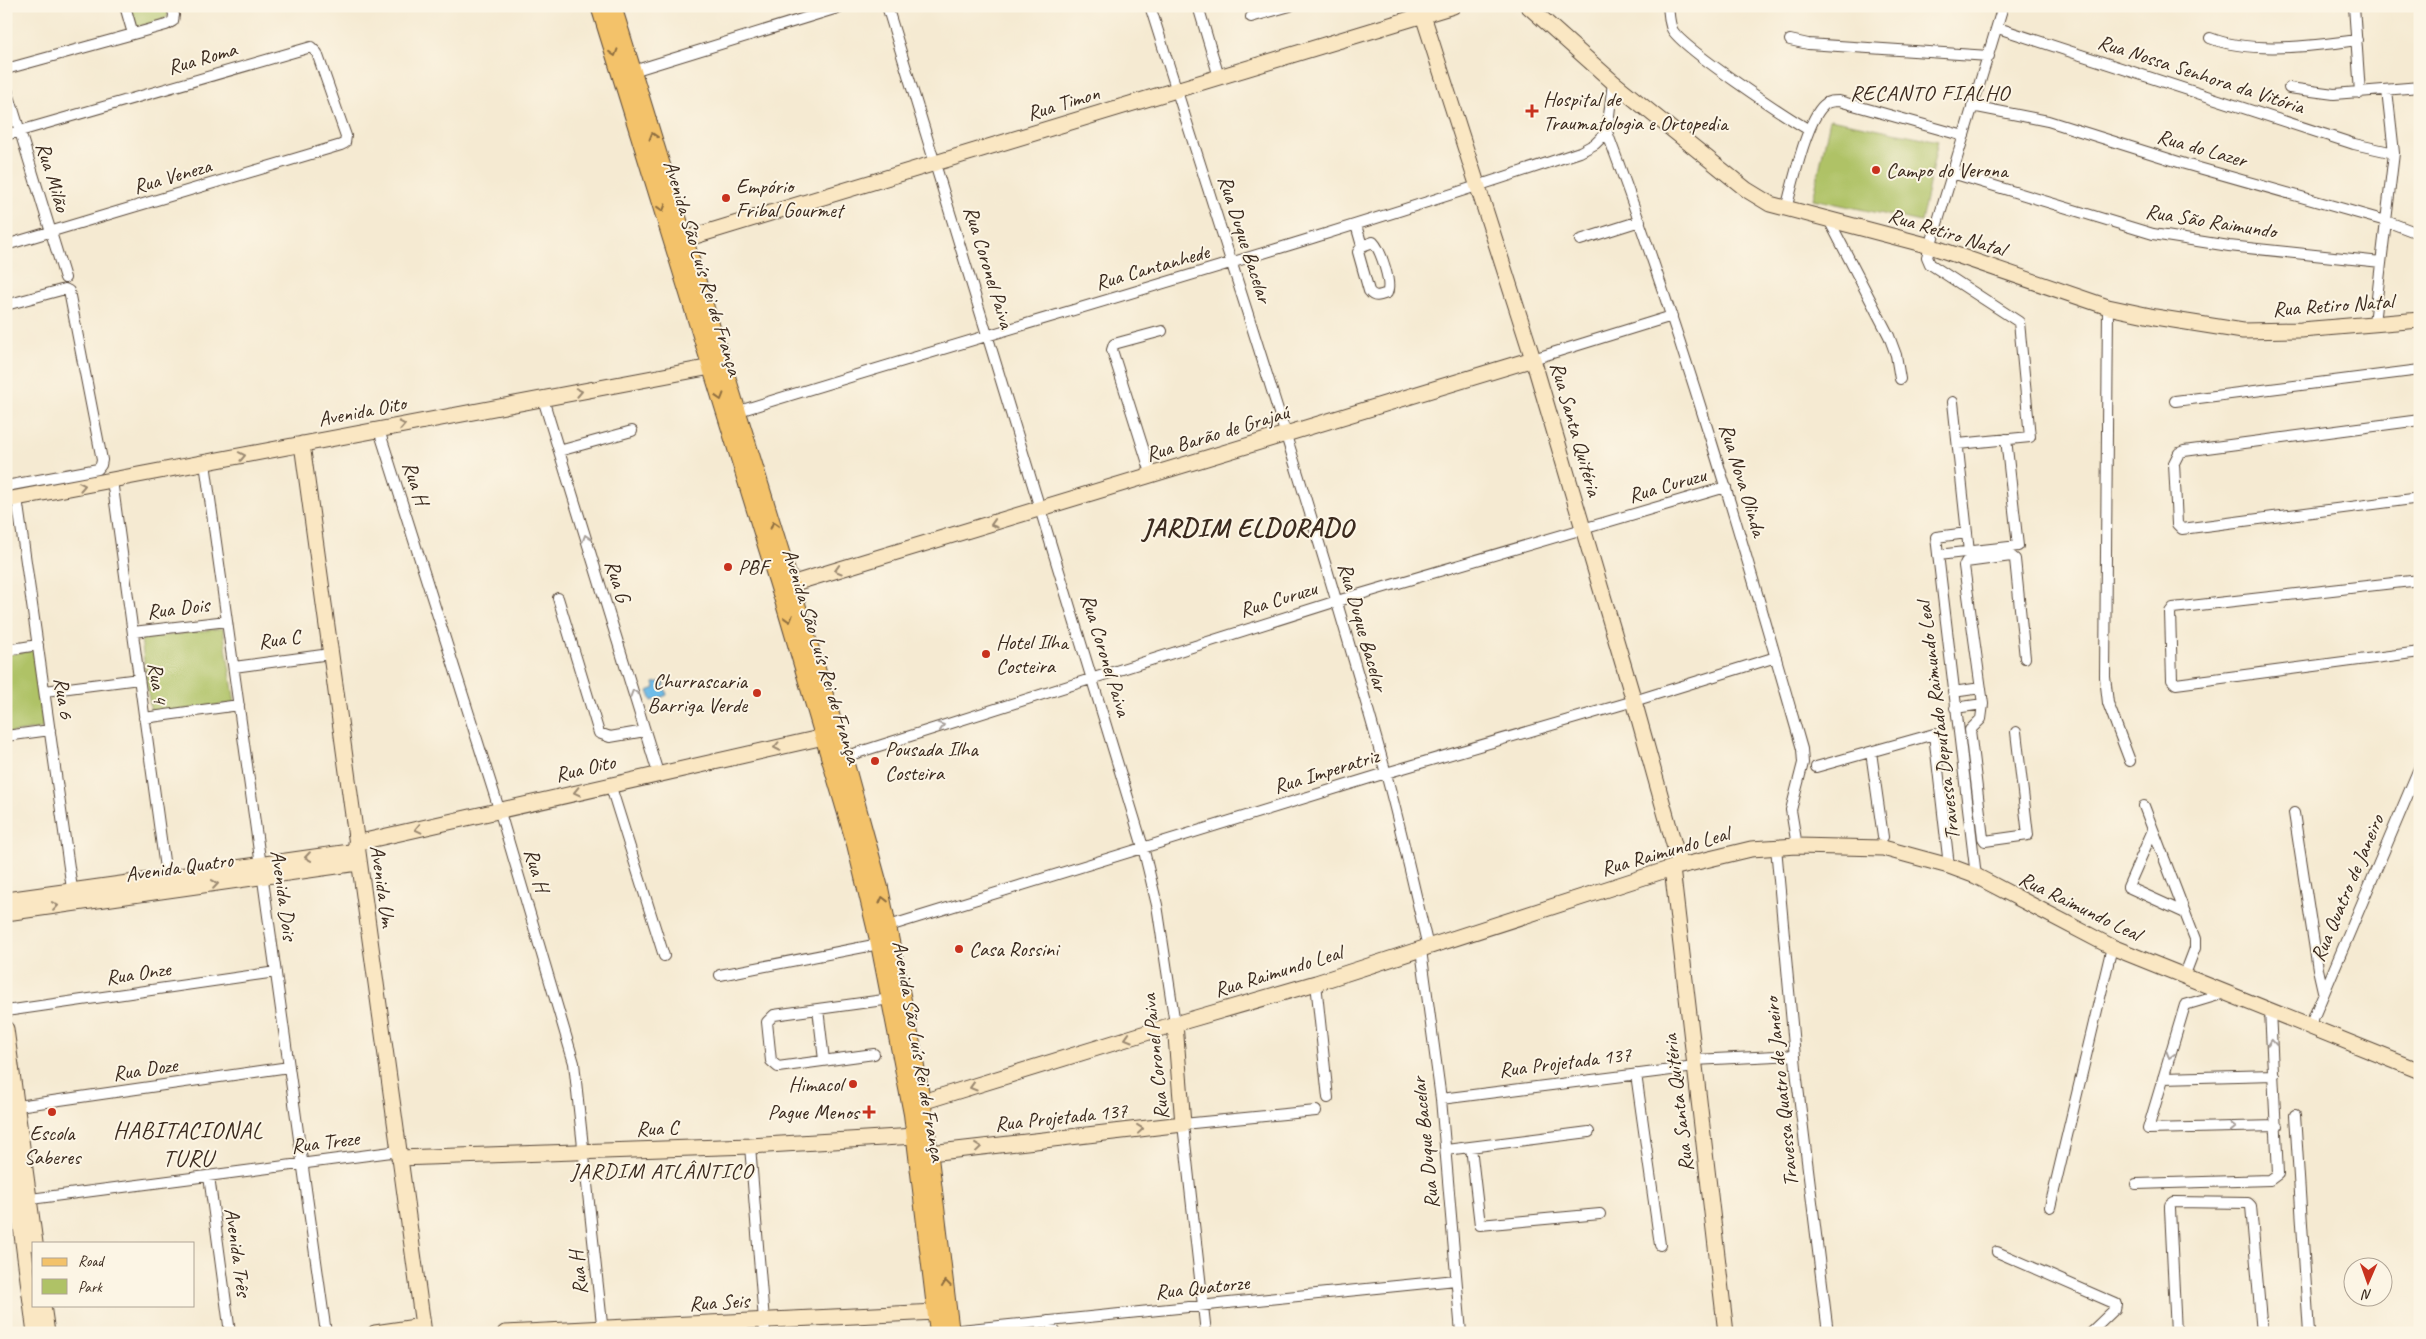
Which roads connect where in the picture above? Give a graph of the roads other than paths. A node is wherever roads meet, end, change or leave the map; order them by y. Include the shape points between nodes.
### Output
1 (125, 6) edge
2 (172, 6) edge
3 (599, 6) edge
4 (613, 6) edge
5 (844, 6) edge
6 (887, 6) edge
7 (1150, 6) edge
8 (1198, 6) edge
9 (1290, 6) edge
10 (1453, 6) edge
11 (1528, 6) edge
12 (1668, 6) edge
13 (2003, 6) edge
14 (2354, 6) edge
15 (1422, 11) edge
16 (1251, 18) dead end
17 (1998, 28) junction
18 (133, 34) junction
19 (2210, 38) dead end
20 (1790, 40) dead end
21 (2357, 40) junction
22 (1989, 56) junction
23 (6, 70) edge
24 (633, 71) junction
25 (1219, 77) junction
26 (1613, 82) junction
27 (6, 86) edge
28 (2420, 87) edge
29 (2290, 88) dead end
30 (1177, 90) junction
31 (2387, 90) junction
32 (2360, 93) junction
33 (1972, 106) junction
34 (1809, 130) junction
35 (20, 131) junction
36 (1607, 132) junction
37 (6, 135) edge
38 (1964, 136) junction
39 (345, 140) joint
40 (2394, 153) junction
41 (934, 165) junction
42 (1952, 173) junction
43 (1478, 186) junction
44 (1786, 209) junction
45 (1829, 220) junction
46 (1640, 221) junction
47 (2386, 221) junction
48 (1356, 225) junction
49 (51, 232) junction
50 (2420, 234) edge
51 (685, 239) junction
52 (1580, 240) dead end
53 (6, 245) edge
54 (1362, 246) junction
55 (1930, 246) junction
56 (1233, 262) junction
57 (2381, 262) junction
58 (65, 278) dead end
59 (6, 305) edge
60 (2108, 307) junction
61 (1672, 316) junction
62 (2420, 320) edge
63 (2374, 323) junction
64 (1162, 331) dead end
65 (987, 334) junction
66 (1533, 358) junction
67 (716, 362) junction
68 (2420, 370) edge
69 (1900, 379) dead end
70 (543, 399) junction
71 (2175, 401) dead end
72 (1953, 402) dead end
73 (739, 411) junction
74 (2420, 420) edge
75 (379, 430) junction
76 (632, 431) dead end
77 (1287, 434) junction
78 (2006, 439) junction
79 (302, 444) junction
80 (1958, 444) junction
81 (559, 451) junction
82 (205, 463) junction
83 (1152, 476) junction
84 (112, 480) junction
85 (50, 485) junction
86 (6, 486) edge
87 (1726, 487) junction
88 (2420, 498) edge
89 (12, 499) edge
90 (1040, 510) junction
91 (1583, 529) junction
92 (1967, 533) junction
93 (1969, 552) junction
94 (1939, 558) junction
95 (2420, 580) edge
96 (792, 584) junction
97 (558, 598) dead end
98 (782, 598) junction
99 (1337, 601) junction
100 (227, 621) junction
101 (133, 632) junction
102 (38, 645) junction
103 (6, 650) edge
104 (2420, 652) edge
105 (330, 654) junction
106 (1776, 657) junction
107 (2026, 658) dead end
108 (234, 667) junction
109 (1090, 678) junction
110 (139, 679) junction
111 (1981, 688) junction
112 (44, 691) junction
113 (1953, 692) junction
114 (1634, 701) junction
115 (1983, 704) junction
116 (239, 705) junction
117 (1955, 708) junction
118 (144, 718) junction
119 (50, 730) junction
120 (645, 731) junction
121 (2016, 732) dead end
122 (6, 736) edge
123 (824, 737) junction
124 (1871, 752) junction
125 (844, 757) junction
126 (2130, 762) dead end
127 (2420, 766) edge
128 (1816, 767) dead end
129 (1386, 772) junction
130 (658, 773) junction
131 (610, 784) junction
132 (2144, 806) dead end
133 (499, 809) junction
134 (2294, 813) dead end
135 (2153, 830) junction
136 (1883, 837) dead end
137 (1797, 846) junction
138 (1143, 847) junction
139 (1776, 847) junction
140 (357, 852) junction
141 (1949, 866) junction
142 (1676, 867) junction
143 (262, 870) junction
144 (1976, 876) junction
145 (167, 884) junction
146 (74, 897) junction
147 (6, 900) edge
148 (6, 913) edge
149 (2185, 913) junction
150 (889, 926) junction
151 (879, 944) junction
152 (2112, 947) junction
153 (1424, 949) junction
154 (664, 956) dead end
155 (276, 972) junction
156 (720, 975) dead end
157 (2184, 977) junction
158 (1316, 983) junction
159 (2323, 991) junction
160 (2225, 993) junction
161 (891, 999) junction
162 (818, 1009) junction
163 (2270, 1010) junction
164 (6, 1012) edge
165 (1175, 1024) junction
166 (2310, 1026) junction
167 (6, 1029) edge
168 (874, 1054) dead end
169 (1795, 1055) junction
170 (824, 1060) junction
171 (1695, 1063) junction
172 (289, 1067) junction
173 (2420, 1071) edge
174 (1636, 1074) junction
175 (2274, 1075) junction
176 (2163, 1078) junction
177 (1328, 1098) dead end
178 (1440, 1099) junction
179 (917, 1108) junction
180 (10, 1109) edge
181 (1316, 1110) dead end
182 (2295, 1115) dead end
183 (1183, 1124) junction
184 (2277, 1126) junction
185 (1589, 1132) dead end
186 (915, 1136) junction
187 (750, 1146) junction
188 (1471, 1147) junction
189 (1446, 1150) junction
190 (584, 1152) junction
191 (930, 1153) junction
192 (399, 1154) junction
193 (302, 1163) junction
194 (209, 1176) junction
195 (2136, 1184) dead end
196 (23, 1200) junction
197 (2050, 1207) dead end
198 (1600, 1214) dead end
199 (35, 1242) edge
200 (1660, 1245) dead end
201 (1997, 1252) dead end
202 (1456, 1280) junction
203 (32, 1300) edge
204 (33, 1306) edge
205 (43, 1306) edge
206 (1203, 1306) junction
207 (936, 1312) junction
208 (1048, 1321) junction
209 (764, 1327) edge
210 (423, 1330) edge
211 (603, 1330) edge
212 (946, 1332) edge
213 (35, 1333) edge
214 (47, 1333) edge
215 (230, 1333) edge
216 (326, 1333) edge
217 (375, 1333) edge
218 (505, 1333) edge
219 (512, 1333) edge
220 (1056, 1333) edge
221 (1206, 1333) edge
222 (1461, 1333) edge
223 (1726, 1333) edge
224 (1828, 1333) edge
225 (2090, 1333) edge
226 (2176, 1333) edge
227 (2262, 1333) edge
228 (2309, 1333) edge

1 - 18 street
2 - 18 street via 173,20
3 -> 67 main road, Avenida São Luís Rei de França
4 - 24 main road, Avenida São Luís Rei de França
5 - 24 street
6 - 41 street, Rua Coronel Paiva
7 - 30 street, Rua Duque Bacelar
8 - 25 street
9 - 16 street
10 - 15 street, Rua Timon
11 - 26 street, Rua Retiro Natal
12 - 34 street via 1672,30 1686,44 1781,114
13 - 17 street
14 - 21 street
15 - 25 street, Rua Timon
15 - 43 street, Rua Santa Quitéria
17 - 22 street
17 - 40 street, Rua Nossa Senhora da Vitória via 2354,144
18 - 23 street
19 - 21 street via 2264,46
20 - 22 street via 1808,44
21 - 32 street
22 - 33 street
51 -> 24 main road, Avenida São Luís Rei de França
25 - 30 street, Rua Timon
26 - 36 street
26 - 44 street, Rua Retiro Natal via 1747,190 1770,204
27 - 35 street, Rua Milão
28 - 31 street
29 - 32 street via 2334,94
30 - 41 street, Rua Timon
30 - 56 street, Rua Duque Bacelar
31 - 32 street
31 - 40 street
33 - 38 street
33 - 47 street, Rua do Lazer via 2048,121
34 - 38 street via 1823,106 1839,101
34 - 44 street
35 - 37 street, Rua Roma
35 - 39 street, Rua Roma via 311,47 317,52
35 - 49 street, Rua Milão
36 - 43 street, Rua Cantanhede via 1580,152
36 - 46 street, Rua Nova Olinda
38 - 42 street
39 - 49 street, Rua Veneza via 342,146
40 - 47 street
41 - 51 street, Rua Timon
41 - 65 street, Rua Coronel Paiva
42 - 55 street
42 - 57 street, Rua São Raimundo via 2154,234 2221,245
43 - 48 street, Rua Cantanhede
43 - 66 street, Rua Santa Quitéria
44 - 45 street, Rua Retiro Natal
45 - 55 street, Rua Retiro Natal
45 - 69 street via 1889,336
46 - 52 street
46 - 61 street, Rua Nova Olinda
47 - 50 street, Rua do Lazer
47 - 57 street
48 - 54 street
48 - 56 street, Rua Cantanhede
49 - 53 street, Rua Veneza
49 - 58 street, Rua Milão
51 - 67 main road, Avenida São Luís Rei de França
54 - 54 street via 1358,252 1368,290 1377,296 1387,293 1390,286 1378,248 1373,242
55 - 60 street, Rua Retiro Natal
55 - 78 street via 1927,257 1930,264 2018,322 2030,437
56 - 65 street, Rua Cantanhede
56 - 77 street, Rua Duque Bacelar
57 - 63 street
59 - 85 street via 65,289 70,294 101,465 98,469
60 - 63 street, Rua Retiro Natal via 2243,331 2301,330
60 - 126 street via 2105,677 2108,703
61 - 66 street, Rua Barão de Grajaú
61 - 87 street, Rua Nova Olinda
62 - 63 street, Rua Retiro Natal
64 - 83 street via 1114,344 1112,350
65 - 73 street, Rua Cantanhede
65 - 90 street, Rua Coronel Paiva
66 - 77 street, Rua Barão de Grajaú
66 - 91 street, Rua Santa Quitéria
70 -> 67 street, Avenida Oito
67 - 73 main road, Avenida São Luís Rei de França
67 -> 98 main road, Avenida São Luís Rei de França
68 - 71 street
75 -> 70 street, Avenida Oito
70 - 81 street, Rua G
72 - 80 street
96 -> 73 main road, Avenida São Luís Rei de França
74 - 88 street via 2184,451 2179,453 2174,463 2177,524 2182,529
75 - 79 street, Avenida Oito
75 - 133 street, Rua H
76 - 81 street
77 - 83 street, Rua Barão de Grajaú
77 - 99 street, Rua Duque Bacelar
78 - 80 street
78 - 93 street via 2018,546
82 -> 79 street, Avenida Oito
79 - 105 street, Avenida Um
80 - 92 street
120 -> 81 street, Rua G
82 - 84 street, Avenida Oito
82 - 100 street, Avenida Dois
83 - 90 street, Rua Barão de Grajaú
85 -> 84 street, Avenida Oito
84 - 101 street, Rua 4
85 - 86 street
85 - 89 street, Avenida Oito
87 - 91 street, Rua Curuzu
87 - 106 street, Rua Nova Olinda
89 - 102 street, Rua 6
90 -> 96 street, Rua Barão de Grajaú
90 - 109 street, Rua Coronel Paiva
91 - 99 street, Rua Curuzu
91 - 114 street, Rua Santa Quitéria
92 - 93 street
92 - 94 street via 1936,537
93 - 94 street
94 - 113 street, Travessa Deputado Raimundo Leal
95 - 104 street via 2173,608 2170,612 2172,680 2176,684
96 - 98 street
96 - 125 main road, Avenida São Luís Rei de França
97 - 120 street via 599,733 610,737
98 -> 123 main road, Avenida São Luís Rei de França
99 - 109 street, Rua Curuzu
99 - 129 street, Rua Duque Bacelar
100 - 101 street, Rua Dois
100 - 108 street, Avenida Dois
101 - 110 street, Rua 4
102 - 103 street
102 - 112 street, Rua 6
105 - 108 street, Rua C
105 - 140 street, Avenida Um
106 - 114 street, Rua Imperatriz
106 - 137 street, Rua Nova Olinda via 1803,758 1791,810
107 - 111 street via 2015,559 2011,556 1966,562
108 - 116 street, Avenida Dois
125 -> 109 street, Rua Curuzu
109 - 138 street, Rua Coronel Paiva
110 - 112 street
110 - 118 street, Rua 4
111 - 113 street
111 - 115 street
112 - 119 street, Rua 6
113 - 117 street, Travessa Deputado Raimundo Leal
114 - 129 street, Rua Imperatriz
114 - 142 street, Rua Santa Quitéria
115 - 117 street
115 - 121 street via 1981,719 1970,730 1985,841 2028,835
116 - 118 street
116 - 143 street, Avenida Dois
117 - 144 street, Travessa Deputado Raimundo Leal
118 - 145 street, Rua 4
119 - 122 street
119 - 146 street, Rua 6
120 - 130 street, Rua G
123 -> 130 street, Rua Oito
123 - 151 main road, Avenida São Luís Rei de França
124 - 128 street
124 - 136 street
124 - 141 street via 1935,734
150 -> 125 main road, Avenida São Luís Rei de França
127 - 159 street, Rua Quatro de Janeiro
129 - 138 street, Rua Imperatriz
129 - 153 street, Rua Duque Bacelar
130 - 131 street, Rua Oito
131 -> 133 street, Rua Oito
131 - 154 street
132 - 135 street
133 -> 140 street, Rua Oito
133 - 190 street, Rua H via 574,1063
134 - 159 street
135 - 149 street
135 - 149 street via 2128,887
137 - 139 street, Rua Raimundo Leal
137 - 141 street, Rua Raimundo Leal via 1883,848
138 - 150 street, Rua Imperatriz
138 - 165 street, Rua Coronel Paiva via 1157,906
139 - 142 street, Rua Raimundo Leal via 1718,856
139 - 169 street, Travessa Quatro de Janeiro
140 - 143 street, Avenida Quatro
140 - 192 street, Avenida Um
141 - 144 street, Rua Raimundo Leal
142 - 153 street, Rua Raimundo Leal
142 - 171 street, Rua Santa Quitéria
143 - 145 street, Avenida Quatro
143 - 155 street, Avenida Dois
144 - 152 street, Rua Raimundo Leal
145 - 146 street, Avenida Quatro
146 - 147 street, Avenida Quatro
148 -> 146 street, Avenida Quatro
149 - 157 street via 2196,942
150 - 179 main road, Avenida São Luís Rei de França
151 - 156 street
151 - 161 main road, Avenida São Luís Rei de França
152 - 157 street, Rua Raimundo Leal
152 - 197 street
153 - 158 street, Rua Raimundo Leal
153 - 178 street, Rua Duque Bacelar
155 - 164 street, Rua Onze
155 - 172 street, Avenida Dois
157 - 160 street, Rua Raimundo Leal
158 - 165 street, Rua Raimundo Leal
158 - 177 street
159 - 166 street, Rua Quatro de Janeiro
160 - 163 street, Rua Raimundo Leal
160 -> 176 street via 2185,1005
161 - 162 street
161 - 179 main road, Avenida São Luís Rei de França
162 - 170 street
162 - 170 street via 769,1017 771,1061 778,1066
163 - 166 street, Rua Raimundo Leal
175 -> 163 street
165 -> 179 street, Rua Raimundo Leal
165 - 183 street, Rua Coronel Paiva
166 - 173 street, Rua Raimundo Leal
167 - 180 street
168 - 170 street
169 - 171 street, Rua Projetada 137
169 - 224 street, Travessa Quatro de Janeiro
171 - 174 street, Rua Projetada 137
171 - 223 street, Rua Santa Quitéria
172 - 180 street, Rua Doze
172 - 193 street, Avenida Dois
174 - 178 street, Rua Projetada 137
174 - 200 street
175 - 176 street
175 - 184 street
176 -> 184 street via 2148,1129
178 - 189 street, Rua Duque Bacelar
179 - 186 main road, Avenida São Luís Rei de França
179 - 191 main road, Avenida São Luís Rei de França
180 - 196 street
181 - 183 street, Rua Projetada 137
182 - 228 street
191 -> 183 street, Rua Projetada 137
183 - 206 street, Rua Coronel Paiva
184 - 195 street via 2280,1170 2275,1178
185 - 188 street
186 - 187 street, Rua C
186 - 207 main road, Avenida São Luís Rei de França
187 - 190 street, Rua C
187 - 209 street
188 - 189 street
188 - 198 street via 1480,1225
189 - 202 street, Rua Duque Bacelar
190 - 192 street, Rua C
190 - 211 street, Rua H
212 -> 191 main road, Avenida São Luís Rei de França
192 - 193 street, Rua Treze
192 - 210 street, Avenida Um
193 - 194 street, Rua Treze
193 - 216 street, Avenida Dois
194 - 196 street, Rua Treze
194 - 215 street, Avenida Três
196 - 199 street
196 - 203 street
201 - 225 street via 2116,1304 2115,1309
202 - 206 street, Rua Quatorze
202 - 222 street, Rua Duque Bacelar
204 - 213 street
205 - 214 street
206 - 208 street, Rua Quatorze
206 - 221 street, Rua Coronel Paiva
207 - 209 street, Rua Seis
207 - 212 main road, Avenida São Luís Rei de França
208 - 212 street, Rua Quatorze
208 - 220 street
209 - 211 street, Rua Seis
210 - 217 street
211 - 219 street, Rua Seis
218 - 219 street, Rua Seis
226 - 227 street via 2170,1209 2174,1202 2248,1203 2251,1206

